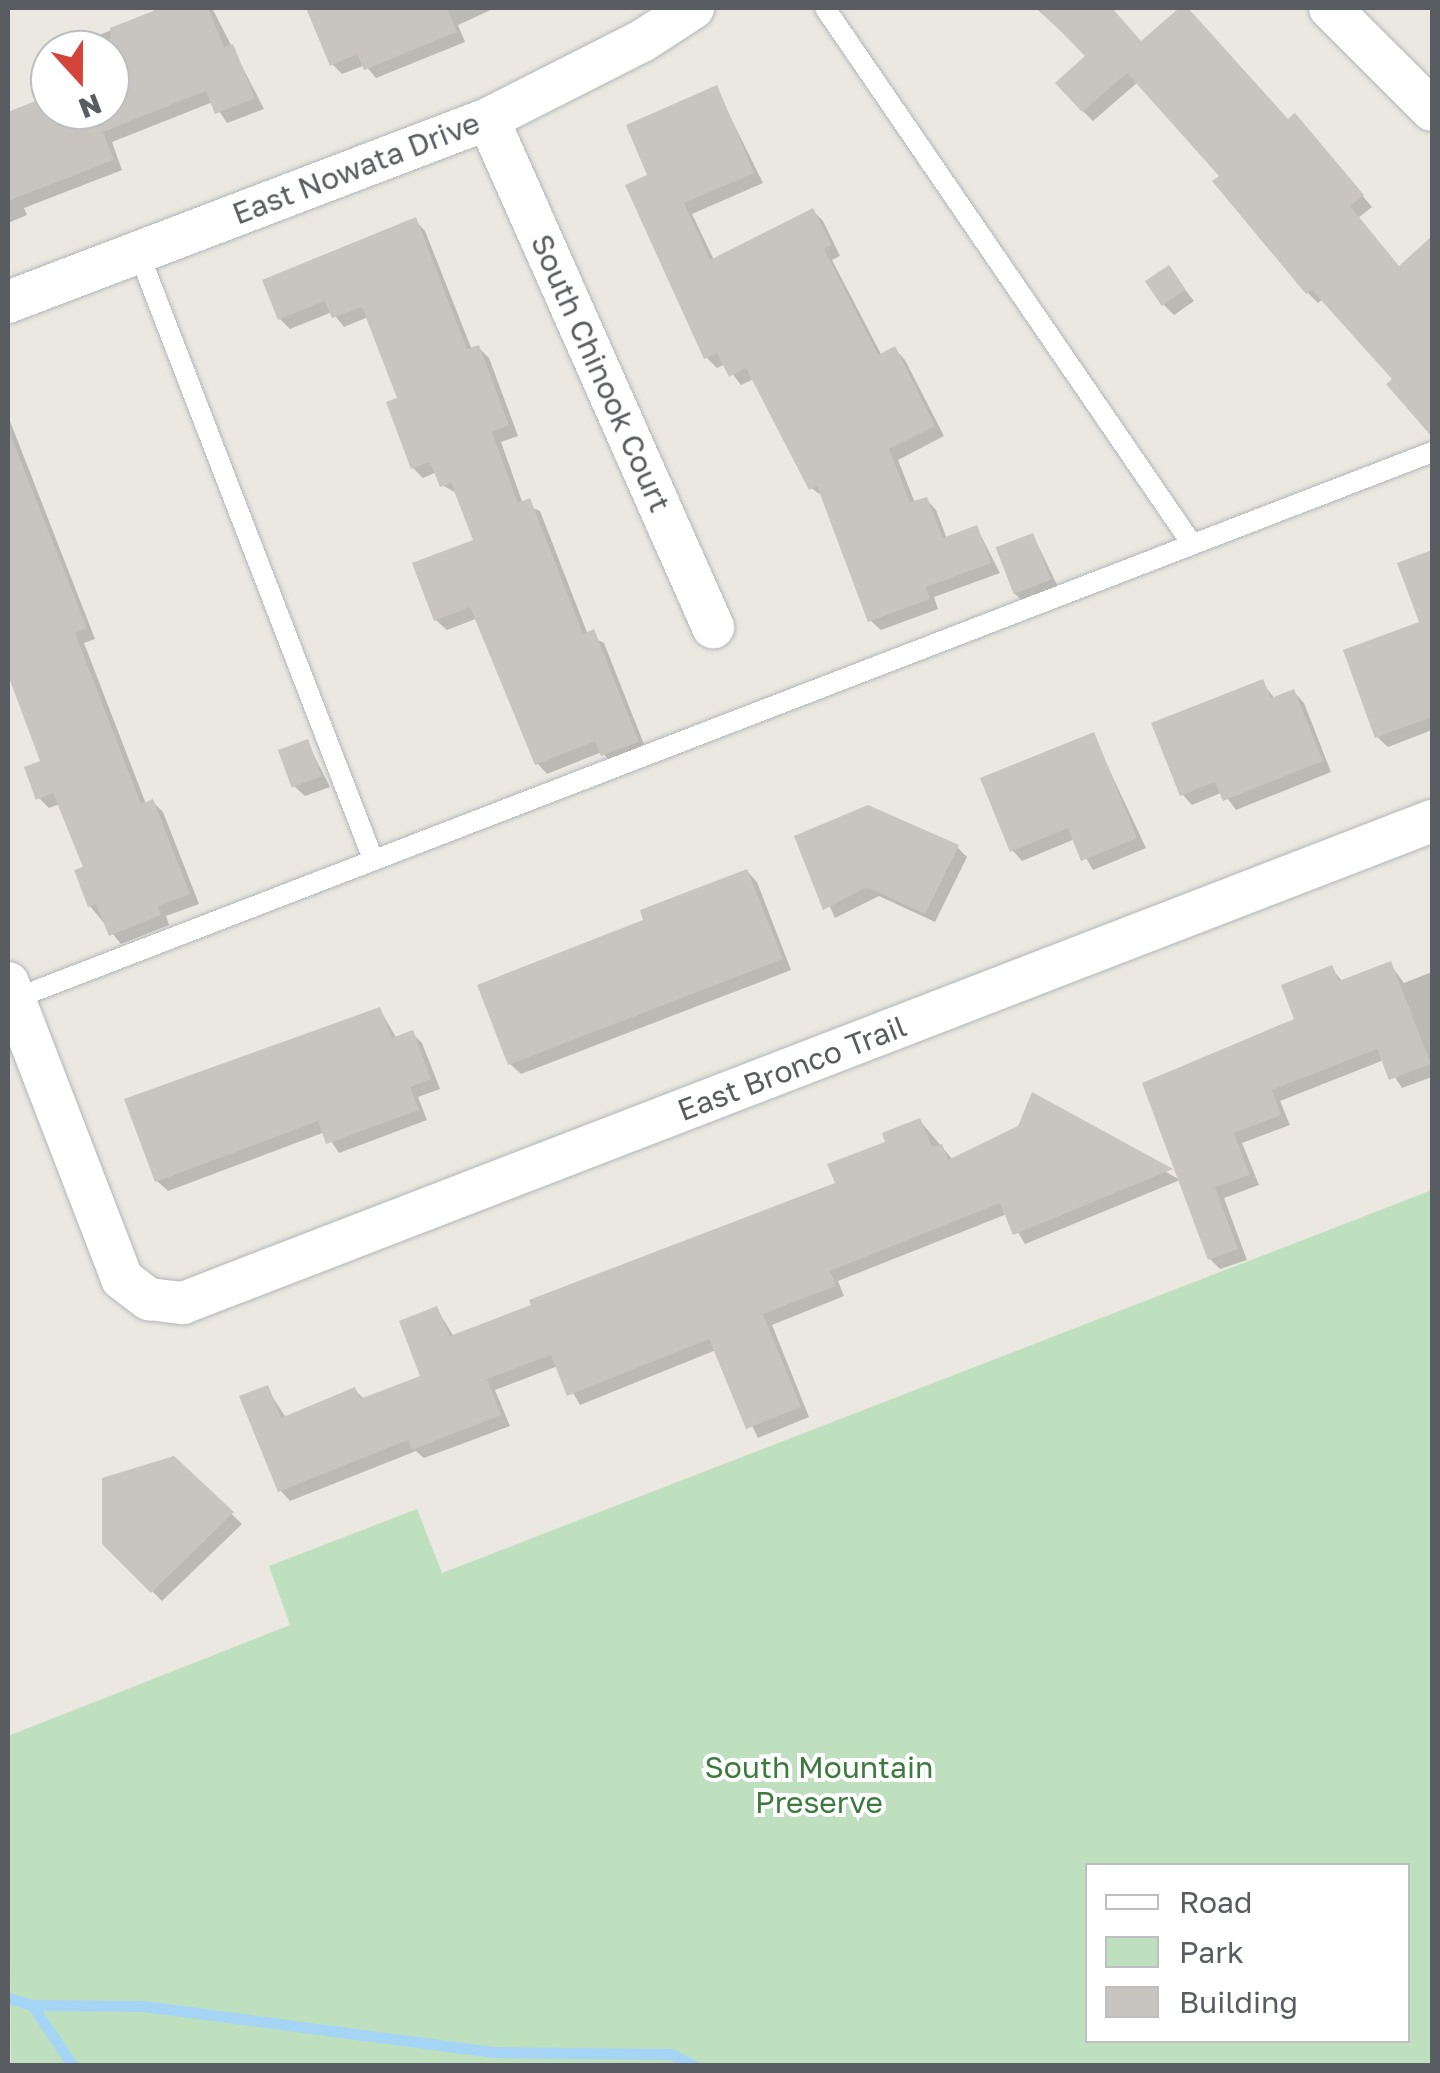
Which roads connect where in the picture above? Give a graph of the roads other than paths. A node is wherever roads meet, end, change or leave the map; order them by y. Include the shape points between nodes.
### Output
1 (693, 8) edge
2 (825, 8) edge
3 (1330, 8) edge
4 (1432, 110) edge
5 (488, 118) junction
6 (138, 251) junction
7 (8, 302) edge
8 (1432, 452) edge
9 (1192, 544) junction
10 (713, 627) dead end
11 (1432, 822) edge
12 (373, 859) junction
13 (11, 991) edge

1 - 5 street, East Nowata Drive
2 - 9 lane
3 - 4 street
5 - 6 street, East Nowata Drive
5 - 10 street, South Chinook Court
6 - 7 street, East Nowata Drive
6 - 12 lane
8 - 9 lane
9 - 12 lane
11 - 13 street, East Bronco Trail via 183,1303 150,1299 122,1279
12 - 13 lane

